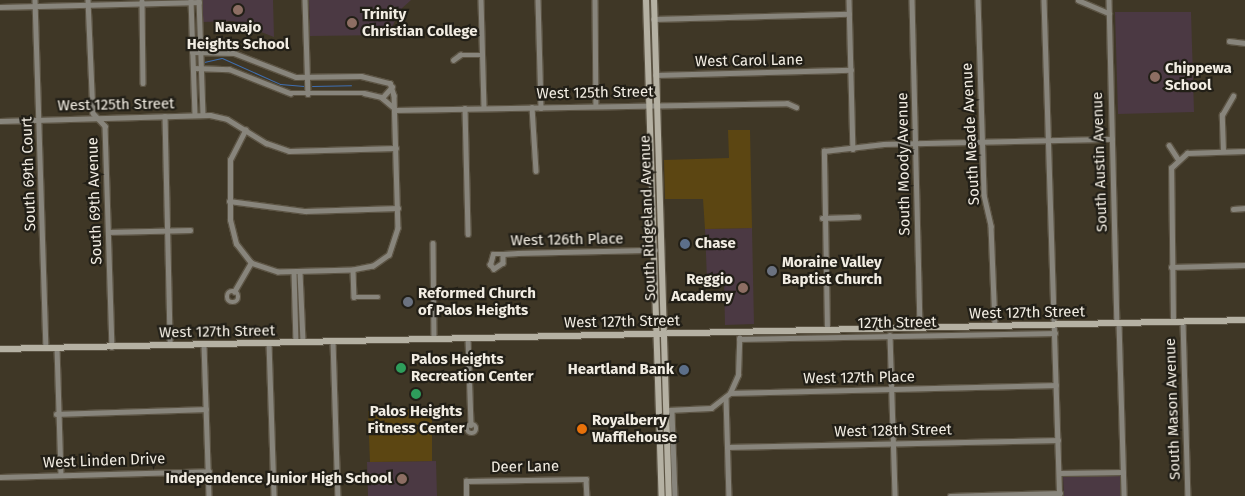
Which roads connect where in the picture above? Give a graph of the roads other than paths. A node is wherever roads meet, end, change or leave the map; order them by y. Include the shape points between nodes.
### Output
1 (305, 0) edge
2 (480, 0) edge
3 (538, 0) edge
4 (595, 0) edge
5 (646, 0) edge
6 (654, 0) edge
7 (849, 0) edge
8 (912, 0) edge
9 (978, 0) edge
10 (1044, 0) edge
11 (1078, 0) edge
12 (1109, 0) edge
13 (191, 1) edge
14 (199, 1) edge
15 (88, 2) edge
16 (142, 2) edge
17 (36, 3) edge
18 (0, 7) edge
19 (1109, 13) junction
20 (849, 14) junction
21 (651, 19) junction
22 (1229, 41) dead end
23 (1245, 43) edge
24 (201, 51) junction
25 (192, 52) junction
26 (482, 55) junction
27 (453, 60) dead end
28 (193, 68) junction
29 (202, 68) junction
30 (851, 70) junction
31 (652, 76) junction
32 (308, 78) junction
33 (144, 83) dead end
34 (392, 87) junction
35 (308, 94) junction
36 (1233, 96) dead end
37 (382, 98) junction
38 (653, 105) junction
39 (596, 106) junction
40 (532, 107) junction
41 (796, 107) dead end
42 (465, 108) junction
43 (484, 108) junction
44 (541, 108) junction
45 (394, 109) junction
46 (203, 115) junction
47 (165, 116) junction
48 (195, 116) junction
49 (97, 118) junction
50 (0, 120) edge
51 (40, 120) junction
52 (245, 130) junction
53 (1112, 139) junction
54 (1047, 141) junction
55 (982, 142) junction
56 (916, 144) junction
57 (1168, 145) dead end
58 (396, 148) junction
59 (853, 148) junction
60 (1223, 151) junction
61 (1245, 151) edge
62 (1178, 158) junction
63 (536, 171) dead end
64 (229, 201) junction
65 (398, 208) junction
66 (1245, 208) edge
67 (1233, 209) dead end
68 (858, 217) dead end
69 (822, 218) junction
70 (190, 230) dead end
71 (109, 232) junction
72 (165, 232) junction
73 (468, 234) dead end
74 (433, 243) dead end
75 (654, 250) junction
76 (661, 250) junction
77 (502, 254) dead end
78 (251, 263) junction
79 (1245, 265) edge
80 (1172, 267) junction
81 (353, 270) junction
82 (294, 272) junction
83 (300, 272) junction
84 (234, 292) dead end
85 (378, 297) dead end
86 (1245, 320) edge
87 (1183, 321) junction
88 (1173, 322) junction
89 (1118, 323) junction
90 (995, 326) junction
91 (889, 328) junction
92 (920, 328) junction
93 (1055, 329) junction
94 (827, 330) junction
95 (660, 334) junction
96 (739, 336) junction
97 (890, 336) junction
98 (468, 338) junction
99 (434, 339) junction
100 (299, 342) junction
101 (333, 342) junction
102 (269, 343) junction
103 (170, 345) junction
104 (204, 345) junction
105 (112, 347) junction
106 (46, 348) junction
107 (57, 348) junction
108 (0, 350) edge
109 (1056, 385) junction
110 (892, 390) junction
111 (728, 395) junction
112 (206, 409) junction
113 (669, 410) junction
114 (56, 414) junction
115 (471, 425) dead end
116 (1058, 440) junction
117 (893, 444) junction
118 (728, 447) junction
119 (208, 471) junction
120 (1123, 472) junction
121 (1059, 473) junction
122 (60, 474) junction
123 (0, 477) edge
124 (1060, 495) edge
125 (209, 496) edge
126 (274, 496) edge
127 (338, 496) edge
128 (466, 496) edge
129 (587, 496) edge
130 (662, 496) edge
131 (669, 496) edge
132 (675, 496) edge
133 (729, 496) edge
134 (894, 496) edge
135 (950, 496) edge
136 (1124, 496) edge
137 (1188, 496) edge

1 - 32 street
2 - 26 street
3 - 44 street
4 - 39 street
5 - 21 main road, South Ridgeland Avenue
6 - 21 main road, South Ridgeland Avenue
7 - 20 street
8 - 56 street, South Moody Avenue
9 - 55 street, South Meade Avenue
10 - 54 street
11 - 19 street
12 - 19 street, South Austin Avenue
13 - 14 street
13 - 16 street
13 - 25 street
14 - 24 street
15 - 16 street
15 - 17 street
15 - 49 street, South 69th Avenue via 93,113
16 - 33 street
17 - 18 street
17 - 51 street, South 69th Court
19 - 53 street, South Austin Avenue
20 - 21 street
20 - 30 street
21 - 31 main road, South Ridgeland Avenue
22 - 23 street
24 - 25 street
24 - 29 street
24 - 32 street via 234,53 285,75
25 - 28 street
26 - 27 street via 460,55
26 - 43 street
28 - 29 street
28 - 48 street
29 - 35 street via 229,69 277,89
29 - 46 street
30 - 31 street, West Carol Lane
30 - 59 street
31 - 38 main road, South Ridgeland Avenue
32 - 34 street via 375,77
32 - 35 street
34 - 37 street
34 - 45 street
35 - 37 street via 364,93
36 - 60 street via 1222,115
37 - 45 street
38 - 39 street, West 125th Street
38 - 41 street, West 125th Street via 787,103
38 - 75 main road, South Ridgeland Avenue
38 - 76 main road, South Ridgeland Avenue
39 - 44 street, West 125th Street
40 - 43 street, West 125th Street
40 - 44 street, West 125th Street
40 - 63 street
42 - 43 street, West 125th Street
42 - 45 street, West 125th Street
42 - 73 street
45 - 58 street
46 - 48 street, West 125th Street
46 - 52 street, West 125th Street via 227,119
47 - 48 street, West 125th Street
47 - 49 street, West 125th Street
47 - 72 street
49 - 51 street, West 125th Street
49 - 71 street, South 69th Avenue via 105,126
50 - 51 street, West 125th Street
51 - 106 street, South 69th Court
52 - 58 street, West 125th Street via 289,151
52 - 64 street via 230,160
53 - 54 street
53 - 89 street, South Austin Avenue
54 - 55 street
54 - 93 street
55 - 56 street
55 - 90 street, South Meade Avenue
56 - 59 street
56 - 92 street, South Moody Avenue
57 - 62 street
58 - 65 street
59 - 69 street via 828,149 821,159
60 - 61 street
60 - 62 street via 1194,152
62 - 80 street, South Mason Avenue via 1169,178
64 - 65 street via 305,211
64 - 78 street via 232,236
65 - 81 street via 398,233 391,252 373,266
66 - 67 street
68 - 69 street
69 - 94 street
70 - 72 street
71 - 72 street
71 - 105 street, South 69th Avenue
72 - 103 street
74 - 99 street
75 - 76 street, West 126th Place
75 - 77 street, West 126th Place
75 - 95 main road, South Ridgeland Avenue
76 - 95 main road, South Ridgeland Avenue
78 - 82 street via 269,271
78 - 84 street
79 - 80 street
80 - 88 street, South Mason Avenue
81 - 83 street
81 - 85 street via 354,297
82 - 83 street
82 - 100 street
83 - 100 street
86 - 87 main road, West 127th Street
87 - 88 main road, West 127th Street
87 - 137 street, South Mason Avenue
88 - 89 main road, West 127th Street
89 - 93 main road, West 127th Street
89 - 120 street, South Austin Avenue
90 - 92 main road, West 127th Street
90 - 93 main road, West 127th Street
91 - 92 main road, West 127th Street
91 - 94 main road, West 127th Street
91 - 97 street
93 - 97 street, 127th Street
93 - 109 street
94 - 96 main road, West 127th Street
95 - 96 main road, West 127th Street
95 - 98 main road, West 127th Street
95 - 113 main road, South Ridgeland Avenue
95 - 130 main road, South Ridgeland Avenue
96 - 97 street, 127th Street
96 - 111 street via 738,375
97 - 110 street
98 - 99 main road, West 127th Street
98 - 115 street
99 - 101 main road, West 127th Street
100 - 101 main road, West 127th Street
100 - 102 main road, West 127th Street
101 - 127 street
102 - 104 main road, West 127th Street
102 - 126 street
103 - 104 main road, West 127th Street
103 - 105 main road, West 127th Street
104 - 112 street
105 - 107 main road, West 127th Street
106 - 107 main road, West 127th Street
106 - 108 main road, West 127th Street
107 - 114 street
109 - 110 street, West 127th Place
109 - 116 street
110 - 111 street, West 127th Place
110 - 117 street
111 - 113 street, West 127th Place via 711,408
111 - 118 street
112 - 114 street
112 - 119 street
113 - 131 main road, South Ridgeland Avenue
113 - 132 street
114 - 122 street
116 - 117 street, West 128th Street
116 - 121 street
117 - 118 street, West 128th Street
117 - 134 street
118 - 133 street
119 - 122 street, West Linden Drive
119 - 125 street
120 - 121 street
120 - 136 street, South Austin Avenue
121 - 124 street
122 - 123 street, West Linden Drive
124 - 135 street
128 - 129 street, Deer Lane via 466,481 586,479

